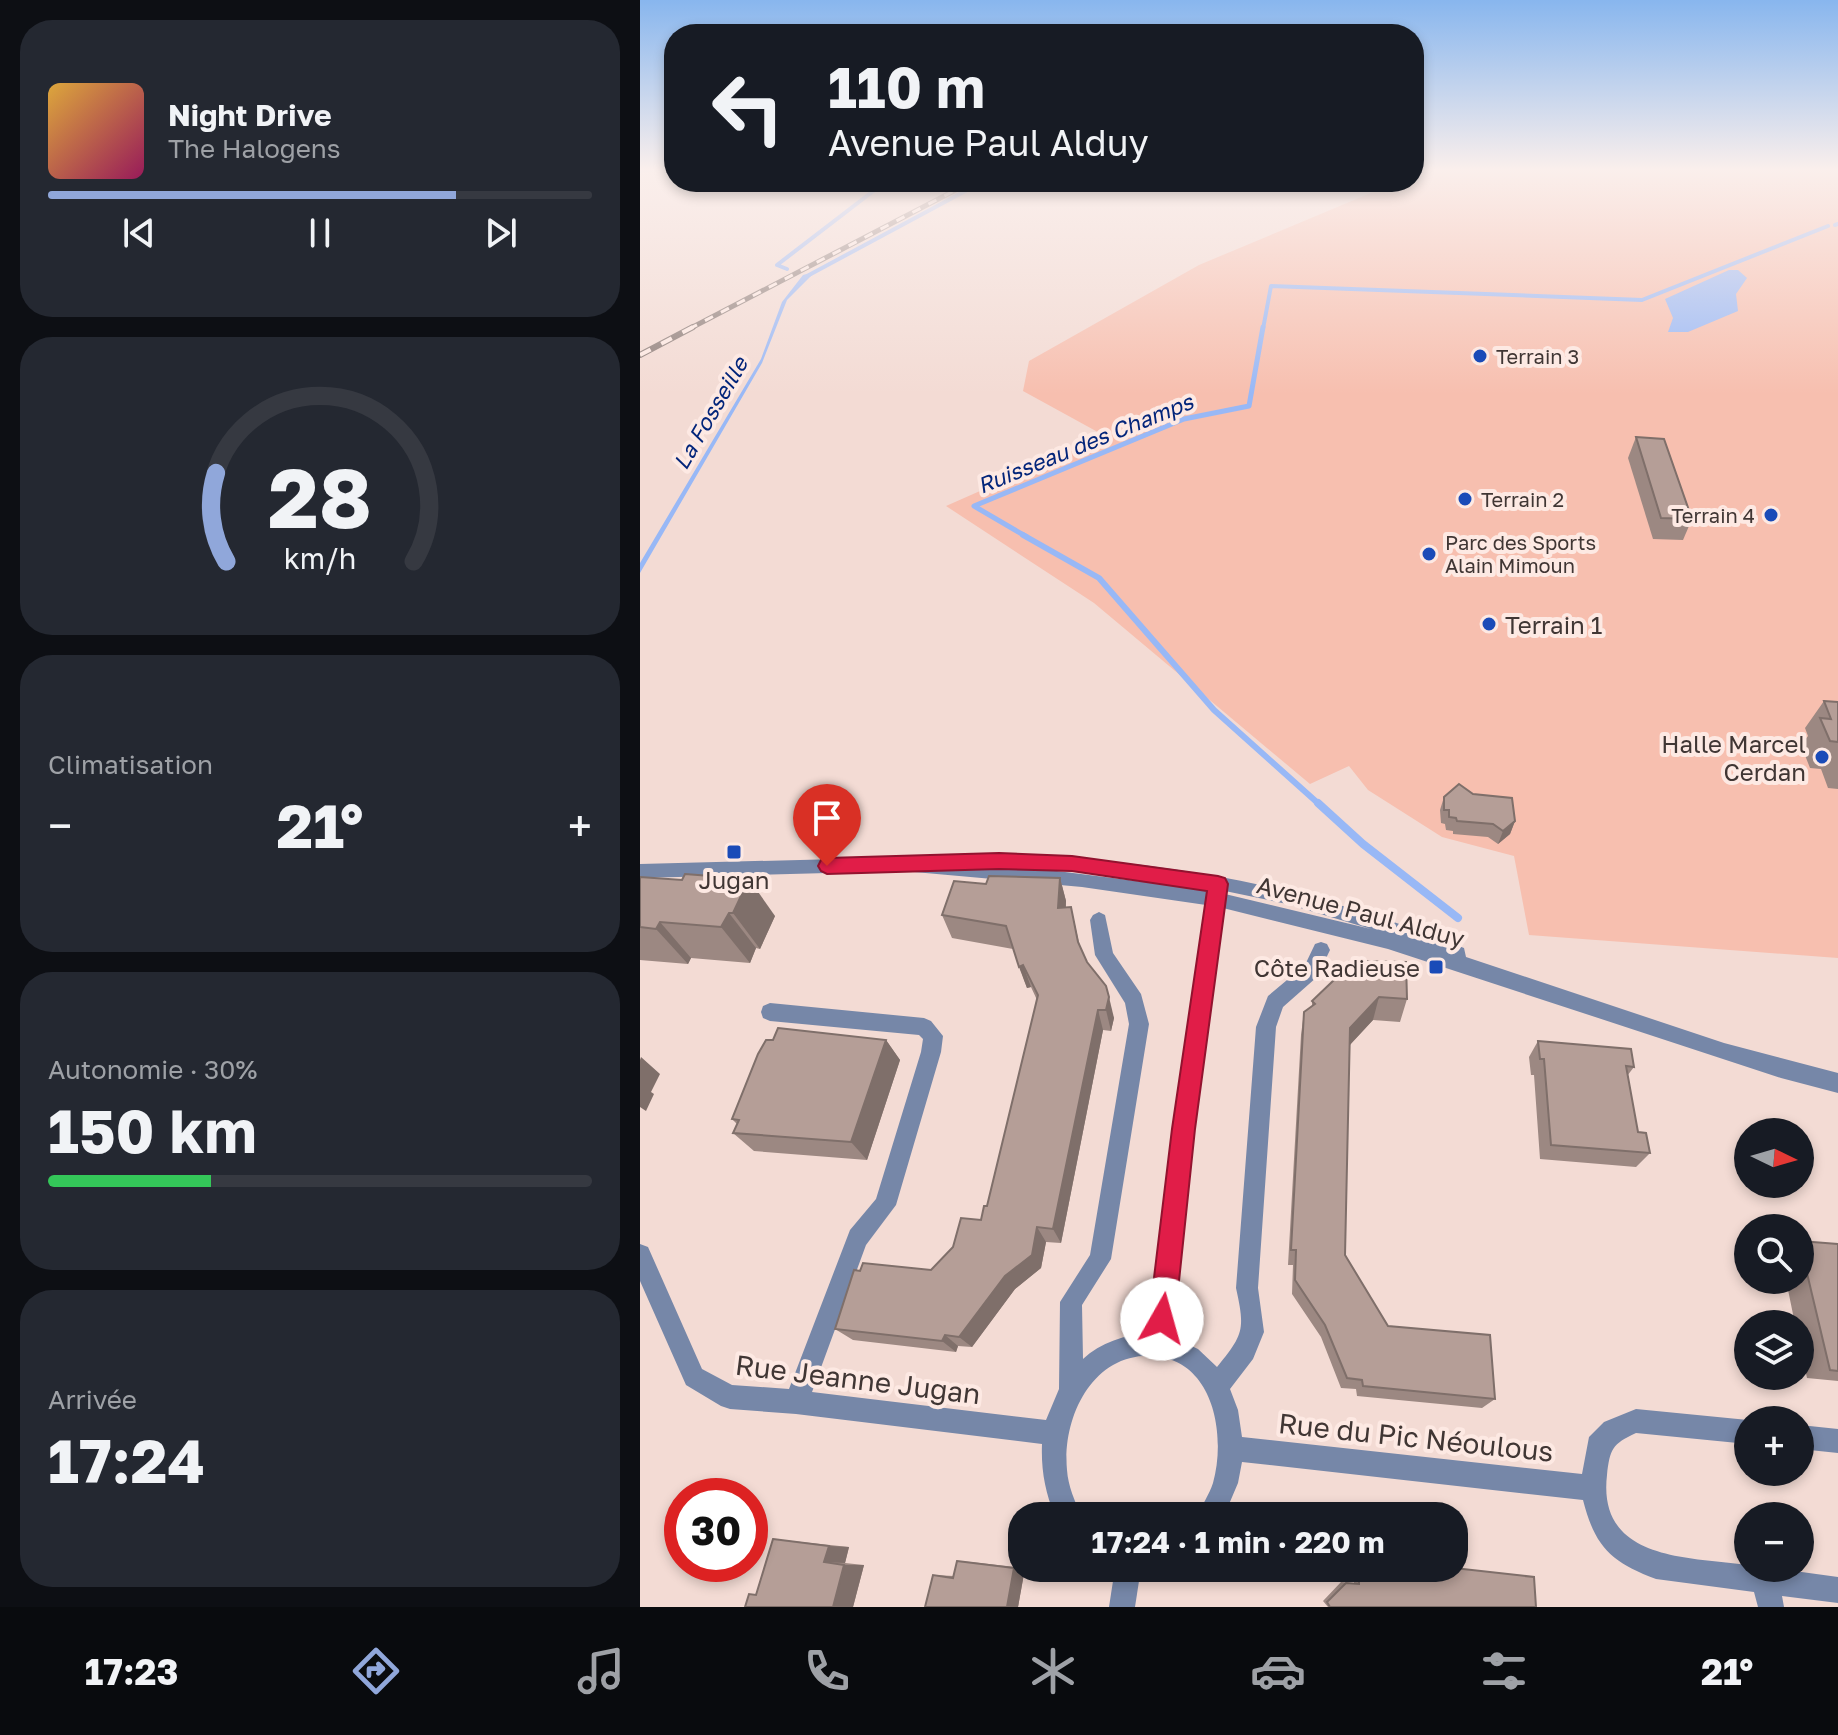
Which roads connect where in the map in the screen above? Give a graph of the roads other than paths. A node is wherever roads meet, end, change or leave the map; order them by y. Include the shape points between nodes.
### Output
1 (640, 871) edge
2 (1217, 892) junction
3 (1099, 920) dead end
4 (1321, 950) dead end
5 (770, 1012) dead end
6 (1838, 1083) edge
7 (640, 1255) edge
8 (1159, 1345) junction
9 (1217, 1386) junction
10 (1071, 1392) junction
11 (796, 1402) junction
12 (1734, 1431) edge
13 (1054, 1433) junction
14 (1814, 1438) edge
15 (1838, 1441) edge
16 (1232, 1448) junction
17 (1593, 1488) junction
18 (1060, 1502) edge
19 (1216, 1502) edge
20 (1126, 1582) edge
21 (1838, 1590) edge
22 (1768, 1594) edge
23 (1122, 1607) edge

1 - 2 street, Avenue Paul Alduy via 1072,863
2 - 6 street, Avenue Paul Alduy
2 - 8 street
3 - 10 street via 1104,955 1134,1000 1139,1024 1100,1259 1071,1302
4 - 9 street via 1311,971 1275,1002 1266,1027 1247,1288 1254,1337
5 - 11 street via 924,1027 933,1036 885,1205 858,1238
7 - 11 street, Rue Jeanne Jugan via 694,1377 730,1397
8 - 9 street via 1201,1366
8 - 10 street via 1134,1345 1111,1353 1088,1369
9 - 16 street
10 - 13 street
11 - 13 street, Rue Jeanne Jugan
12 - 17 street via 1636,1421 1613,1431 1598,1446
13 - 18 street via 1052,1468
14 - 15 street
16 - 17 street, Rue du Pic Néoulous
16 - 19 street via 1228,1477
17 - 22 street via 1610,1539 1629,1557
20 - 23 street
21 - 22 street

